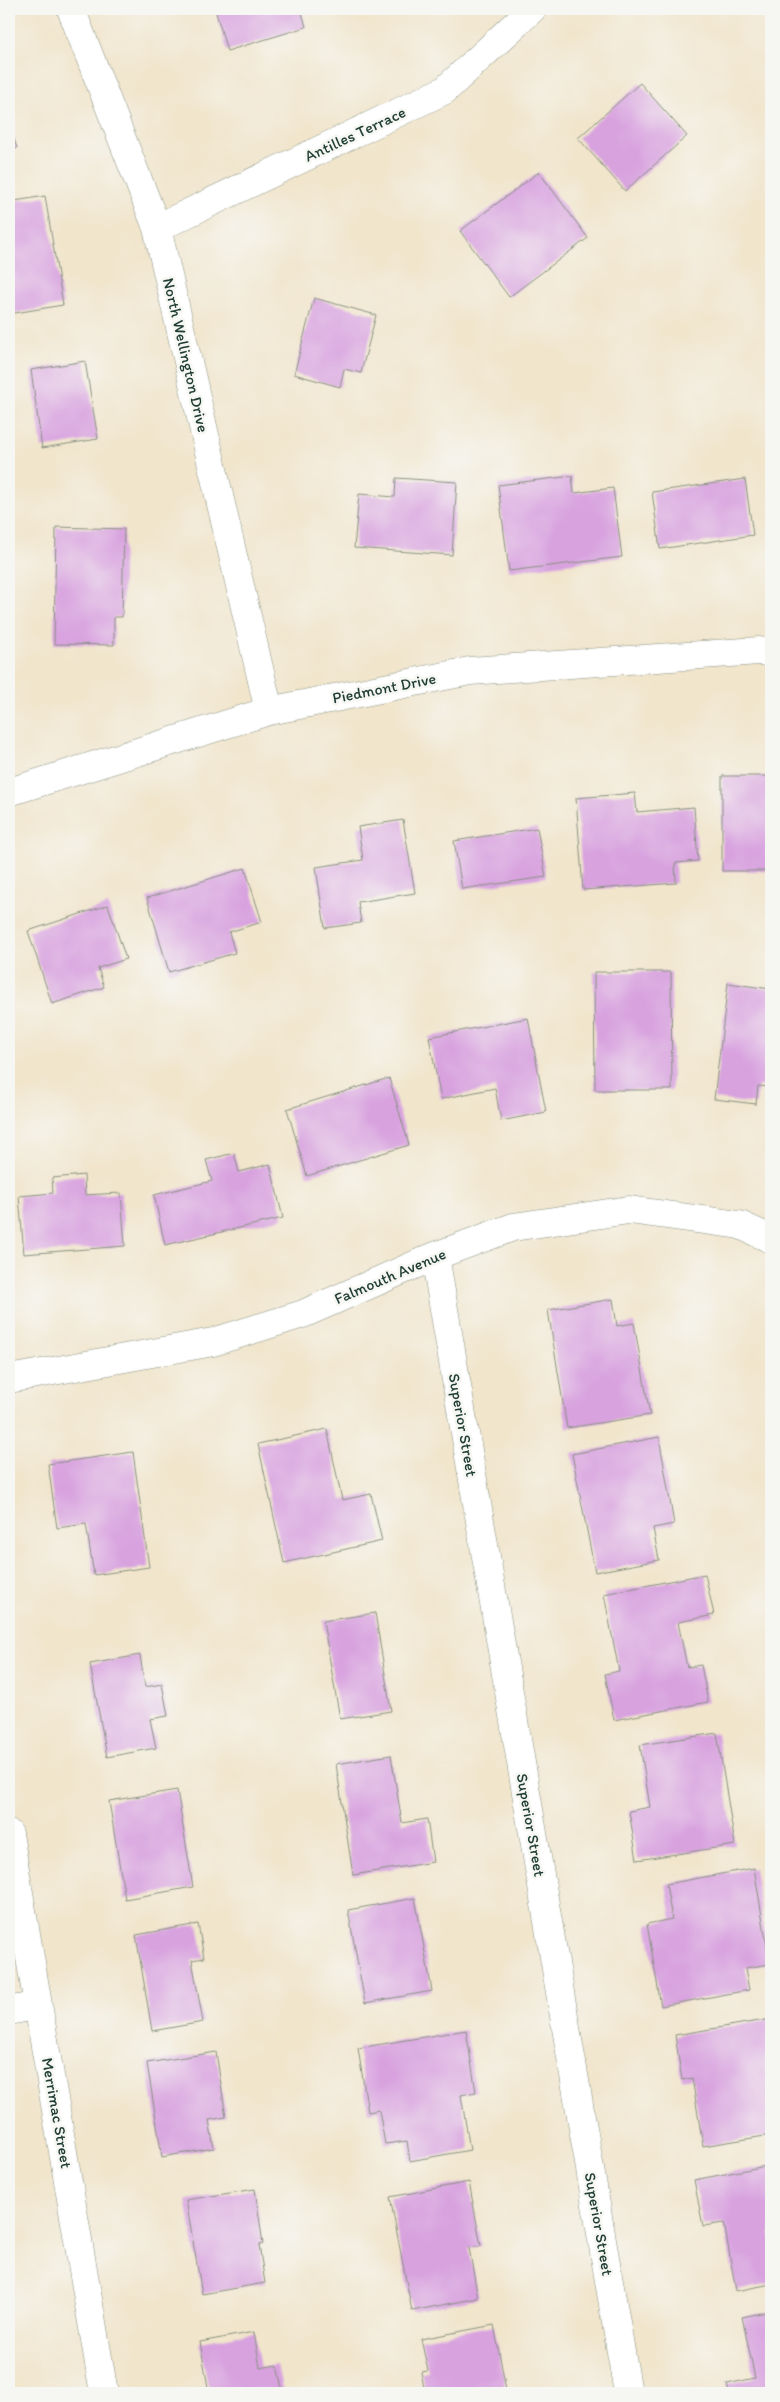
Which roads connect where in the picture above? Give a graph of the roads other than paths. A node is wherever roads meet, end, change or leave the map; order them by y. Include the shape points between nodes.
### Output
1 (72, 9) edge
2 (532, 9) edge
3 (157, 228) junction
4 (771, 653) edge
5 (269, 711) junction
6 (9, 792) edge
7 (771, 1239) edge
8 (434, 1256) junction
9 (9, 1379) edge
10 (9, 1834) edge
11 (38, 2006) junction
12 (9, 2011) edge
13 (104, 2393) edge
14 (628, 2393) edge

1 - 3 street, North Wellington Drive
2 - 3 street, Antilles Terrace via 446,90
3 - 5 street, North Wellington Drive
4 - 5 street, Piedmont Drive via 760,651 470,671
5 - 6 street, Piedmont Drive
7 - 8 street, Falmouth Avenue via 740,1225 629,1210 513,1227
8 - 9 street, Falmouth Avenue via 303,1314 214,1342
8 - 14 street, Superior Street
10 - 11 street, Merrimac Street
11 - 12 street
11 - 13 street, Merrimac Street

